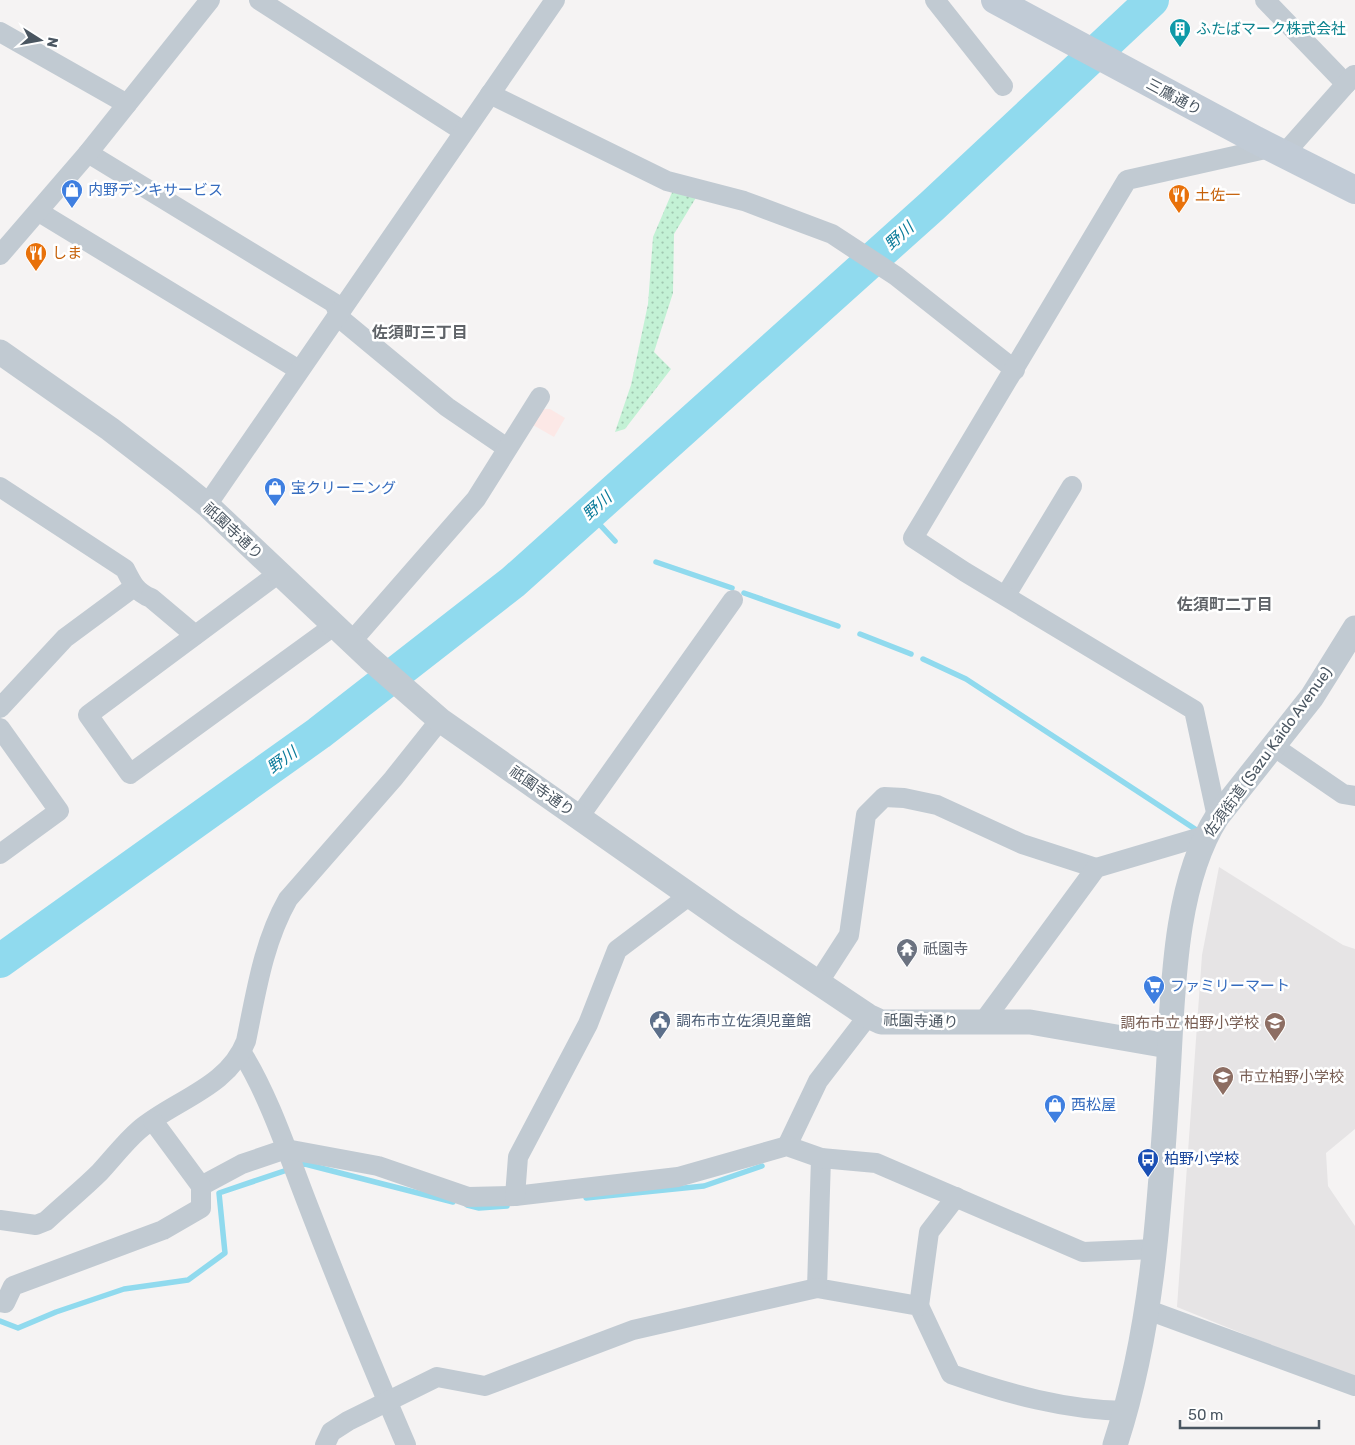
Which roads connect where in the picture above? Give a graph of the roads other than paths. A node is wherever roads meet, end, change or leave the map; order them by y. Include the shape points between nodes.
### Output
1 (210, 0) edge
2 (259, 0) edge
3 (555, 0) edge
4 (935, 0) edge
5 (996, 0) edge
6 (1265, 0) edge
7 (0, 32) edge
8 (1351, 79) edge
9 (1003, 86) dead end
10 (490, 94) junction
11 (127, 104) junction
12 (463, 131) junction
13 (1277, 151) junction
14 (88, 153) junction
15 (1355, 190) edge
16 (39, 212) junction
17 (0, 255) edge
18 (339, 312) junction
19 (0, 352) edge
20 (299, 370) junction
21 (1015, 370) junction
22 (540, 397) dead end
23 (507, 448) junction
24 (1072, 486) dead end
25 (0, 487) edge
26 (207, 505) junction
27 (279, 573) junction
28 (134, 587) junction
29 (1006, 595) junction
30 (733, 600) dead end
31 (1355, 628) edge
32 (343, 633) junction
33 (196, 635) junction
34 (0, 708) edge
35 (431, 712) junction
36 (0, 728) edge
37 (1273, 746) junction
38 (1355, 796) edge
39 (579, 817) junction
40 (1211, 827) junction
41 (0, 854) edge
42 (1096, 868) junction
43 (690, 895) junction
44 (818, 983) junction
45 (868, 1016) junction
46 (983, 1022) junction
47 (1168, 1046) junction
48 (242, 1053) junction
49 (153, 1121) junction
50 (787, 1146) junction
51 (286, 1149) junction
52 (821, 1158) junction
53 (201, 1186) junction
54 (515, 1196) junction
55 (956, 1197) junction
56 (0, 1220) edge
57 (1155, 1249) junction
58 (817, 1288) junction
59 (0, 1302) edge
60 (919, 1306) junction
61 (1148, 1310) junction
62 (1355, 1386) edge
63 (387, 1400) junction
64 (1126, 1411) junction
65 (325, 1445) edge
66 (406, 1445) edge
67 (1116, 1445) edge

1 - 11 street
2 - 12 street
3 - 10 street
4 - 9 street
5 - 13 main road, 三鷹通り
6 - 8 street
7 - 11 street
8 - 13 street
10 - 12 street
10 - 21 street via 667,181 744,201 832,234 896,276
11 - 14 street
12 - 18 street
13 - 15 main road, 三鷹通り
13 - 21 street via 1127,180
14 - 16 street
14 - 18 street via 334,303
16 - 17 street
16 - 20 street
18 - 20 street
18 - 23 street via 342,320 448,407
19 - 26 street, 祇園寺通り via 110,429
20 - 26 street
21 - 29 street via 913,538
22 - 23 street
23 - 32 street via 476,499
24 - 29 street
25 - 28 street via 125,569
26 - 27 street, 祇園寺通り
27 - 32 street, 祇園寺通り
27 - 33 street
28 - 33 street
28 - 34 street via 65,638
29 - 40 street via 1194,710
30 - 39 street
31 - 37 street, 佐須街道 (Sazu Kaido Avenue) via 1312,697
32 - 33 street via 130,774 88,715
32 - 35 street, 祇園寺通り
35 - 39 street, 祇園寺通り
35 - 48 street via 387,786 288,899 275,922
36 - 41 street via 59,811
37 - 38 street via 1343,794
37 - 40 street, 佐須街道 (Sazu Kaido Avenue)
39 - 43 street, 祇園寺通り
40 - 42 street
40 - 47 street, 佐須街道 (Sazu Kaido Avenue) via 1184,904
42 - 44 street via 1022,844 937,805 884,797 866,816 849,935
42 - 46 street
43 - 44 street, 祇園寺通り
43 - 54 street via 617,950 588,1024 518,1157
44 - 45 street, 祇園寺通り
45 - 46 street, 祇園寺通り via 882,1022
45 - 50 street via 818,1080
46 - 47 street, 祇園寺通り via 1030,1022
47 - 57 street, 佐須街道 (Sazu Kaido Avenue)
48 - 49 street via 226,1072 191,1099
48 - 51 street
49 - 53 street
49 - 56 street via 46,1221 36,1225
50 - 52 street
50 - 54 street via 678,1177
51 - 53 street via 242,1164
51 - 54 street via 378,1166 468,1197
51 - 63 street
52 - 55 street via 876,1163
52 - 58 street
53 - 59 street via 201,1208 186,1217 163,1230 13,1286 5,1303
55 - 57 street via 1083,1252
55 - 60 street via 929,1232
57 - 61 street, 佐須街道 (Sazu Kaido Avenue)
58 - 60 street
58 - 63 street via 633,1330 486,1386 437,1377
60 - 64 street via 951,1374 1007,1394 1096,1410
61 - 62 street
61 - 64 street, 佐須街道 (Sazu Kaido Avenue)
63 - 65 street via 331,1432
63 - 66 street
64 - 67 street, 佐須街道 (Sazu Kaido Avenue)

